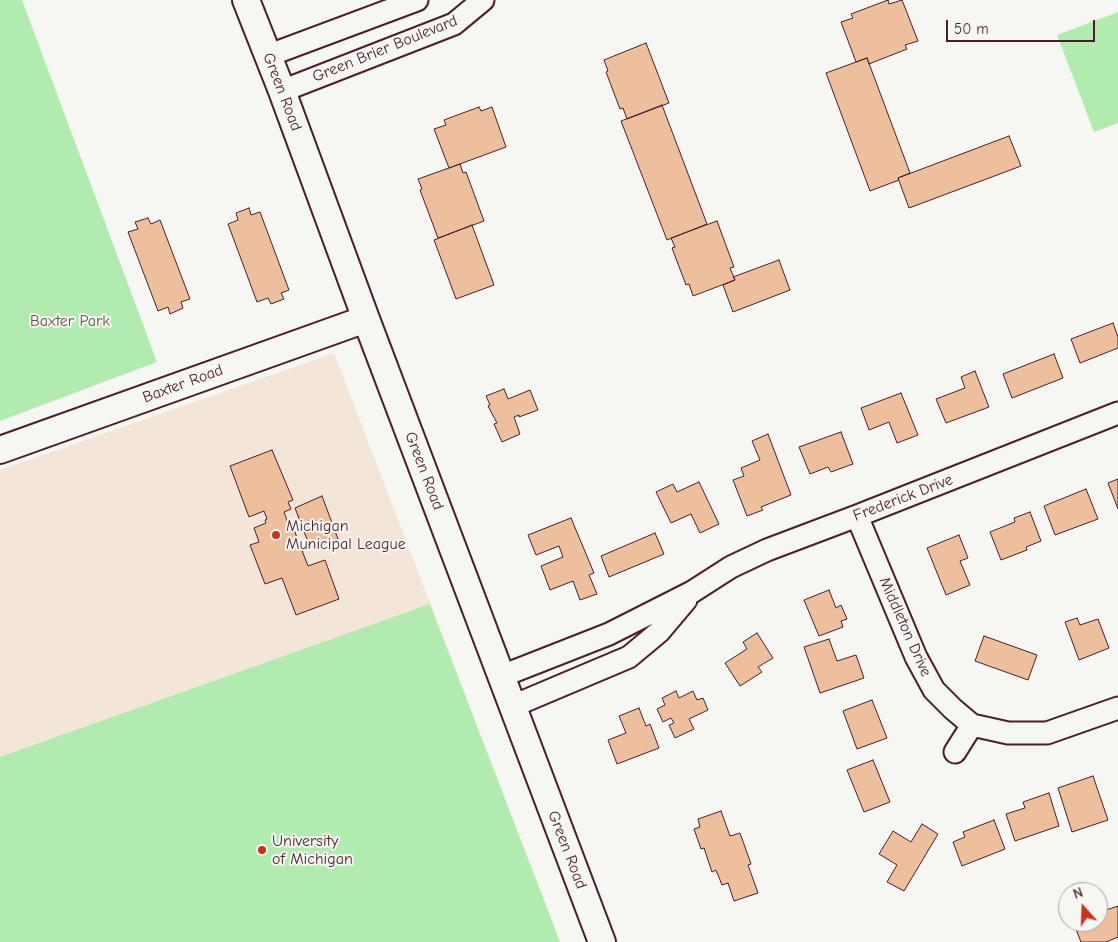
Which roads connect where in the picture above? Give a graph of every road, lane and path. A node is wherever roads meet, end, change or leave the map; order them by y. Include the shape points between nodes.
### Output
1 (246, 0) edge
2 (417, 0) edge
3 (483, 0) edge
4 (267, 56) junction
5 (282, 91) junction
6 (366, 319) junction
7 (1118, 413) edge
8 (0, 450) edge
9 (857, 516) junction
10 (692, 592) junction
11 (502, 676) junction
12 (513, 706) junction
13 (1118, 708) edge
14 (972, 725) junction
15 (955, 752) dead end
16 (602, 942) edge

1 - 4 street, Green Road
2 - 4 street, Green Brier Boulevard
3 - 5 street, Green Brier Boulevard via 454,24
4 - 5 street, Green Road
5 - 6 street, Green Road
6 - 8 street, Baxter Road
6 - 11 street, Green Road
7 - 9 street, Frederick Drive
9 - 10 street, Frederick Drive via 767,550
9 - 14 street, Middleton Drive via 916,658 934,690
10 - 11 street, Frederick Drive via 609,634
10 - 12 street, Frederick Drive via 658,632 629,657
11 - 12 street, Green Road
12 - 16 street, Green Road
13 - 14 street, Middleton Drive via 1047,733 1008,734
14 - 15 street

